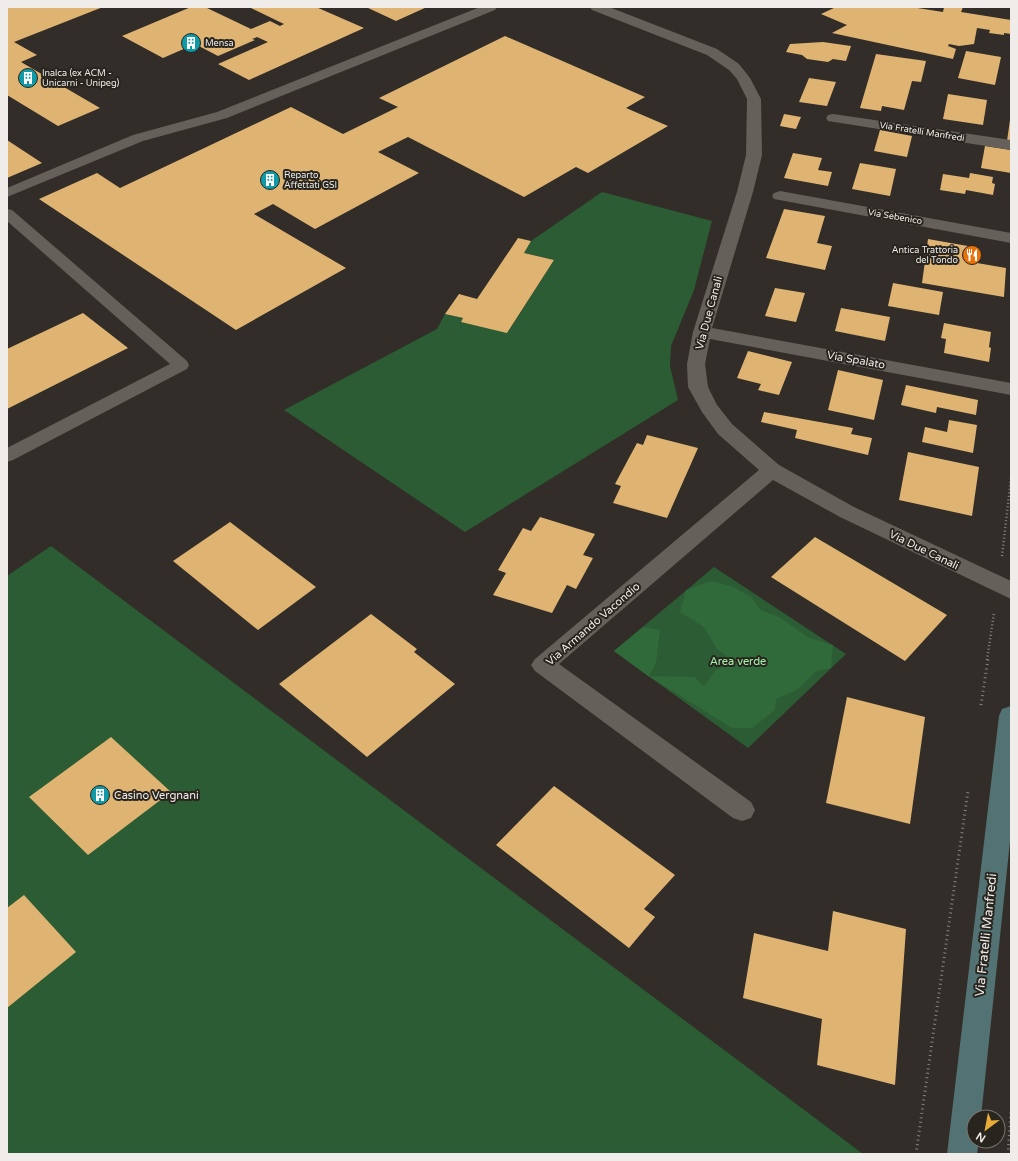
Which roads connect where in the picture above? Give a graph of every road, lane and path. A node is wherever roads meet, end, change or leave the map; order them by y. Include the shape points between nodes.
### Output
1 (491, 7) edge
2 (597, 7) edge
3 (833, 118) dead end
4 (1011, 145) edge
5 (7, 193) edge
6 (780, 196) dead end
7 (7, 213) edge
8 (1011, 238) edge
9 (702, 332) junction
10 (1011, 388) edge
11 (7, 456) edge
12 (772, 470) junction
13 (1011, 478) edge
14 (1005, 588) edge
15 (980, 712) dead end
16 (1011, 716) edge
17 (970, 783) dead end
18 (742, 810) dead end
19 (1011, 1112) edge
20 (916, 1154) edge
21 (962, 1154) edge
22 (1008, 1154) edge

1 - 5 lane via 222,115 138,138
2 - 9 street, Via Due Canali via 712,52 734,67 754,99 754,155
3 - 4 street, Via Fratelli Manfredi
6 - 8 street, Via Sebenico
7 - 11 lane via 181,365
9 - 10 street, Via Spalato
9 - 12 street, Via Due Canali via 696,364 698,387 725,429
12 - 14 street, Via Due Canali via 847,512
12 - 18 street, Via Armando Vacondio via 543,665
13 - 14 path
14 - 15 path
16 - 21 main road, Via Fratelli Manfredi
17 - 20 path
19 - 22 path

